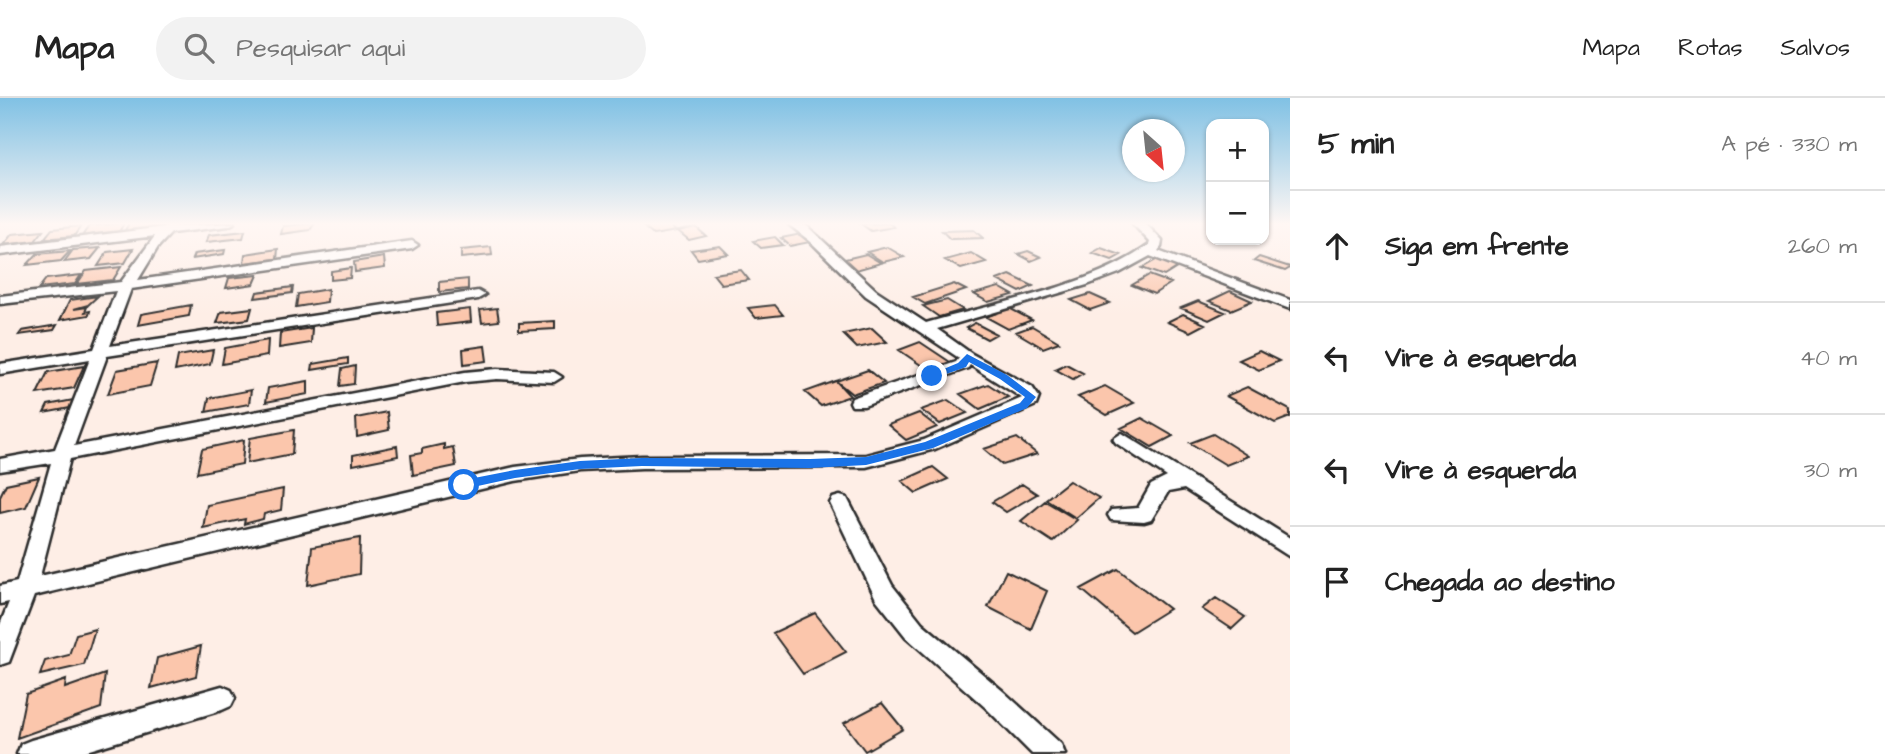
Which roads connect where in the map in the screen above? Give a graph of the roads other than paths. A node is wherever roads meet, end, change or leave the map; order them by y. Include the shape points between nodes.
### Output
1 (150, 254) edge
2 (352, 254) edge
3 (829, 254) edge
4 (1146, 254) edge
5 (1154, 254) edge
6 (125, 286) junction
7 (478, 295) dead end
8 (0, 300) edge
9 (1290, 305) edge
10 (925, 328) junction
11 (99, 352) junction
12 (967, 357) junction
13 (0, 369) edge
14 (554, 377) dead end
15 (858, 402) dead end
16 (1122, 439) dead end
17 (62, 455) junction
18 (0, 465) edge
19 (1186, 482) junction
20 (840, 503) dead end
21 (1118, 515) dead end
22 (1290, 549) edge
23 (26, 589) junction
24 (0, 596) edge
25 (0, 654) edge
26 (222, 698) dead end
27 (31, 754) edge
28 (1051, 754) edge

1 - 6 street via 139,274
2 - 6 street
3 - 10 street via 873,295
4 - 10 street via 1097,276
5 - 9 street
6 - 8 street
6 - 11 street
7 - 11 street
10 - 12 street
11 - 13 street
11 - 17 street
12 - 15 street via 962,365
12 - 23 street via 1026,391 1030,401 899,454 866,461 810,463 580,465 515,474
14 - 17 street via 465,377
16 - 19 street
17 - 18 street
17 - 23 street
19 - 21 street via 1159,486 1144,515
19 - 22 street
20 - 28 street via 884,592 914,630
23 - 24 street
23 - 25 street
26 - 27 street

